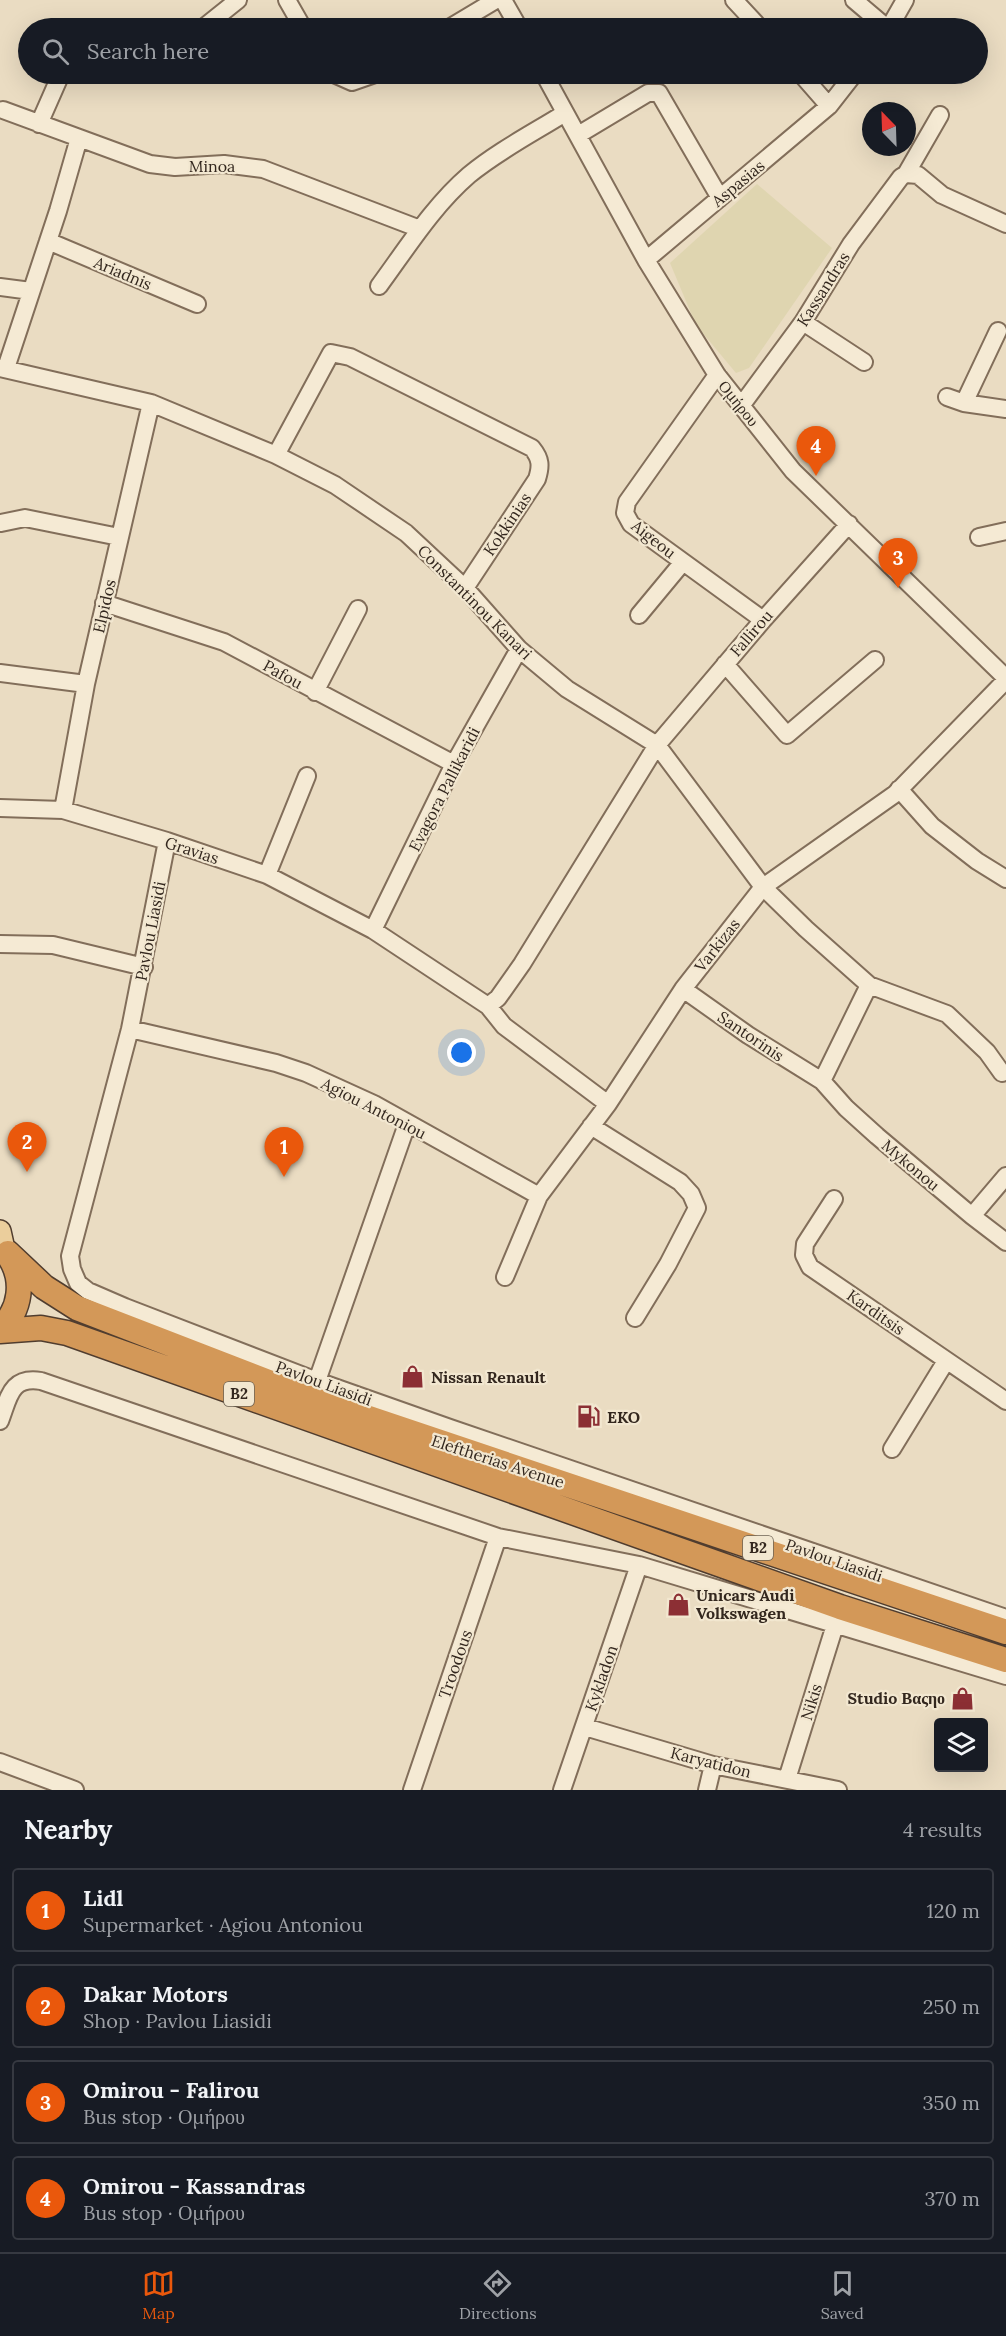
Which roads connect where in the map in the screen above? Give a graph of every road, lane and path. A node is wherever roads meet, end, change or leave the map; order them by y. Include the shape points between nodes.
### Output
1 (238, 0) edge
2 (286, 0) edge
3 (496, 0) edge
4 (503, 0) edge
5 (734, 0) edge
6 (854, 0) edge
7 (904, 0) edge
8 (215, 18) edge
9 (297, 18) edge
10 (466, 18) edge
11 (513, 18) edge
12 (751, 18) edge
13 (876, 18) edge
14 (894, 18) edge
15 (57, 84) edge
16 (549, 84) edge
17 (810, 84) edge
18 (846, 84) edge
19 (829, 106) junction
20 (3, 110) dead end
21 (565, 113) junction
22 (940, 115) dead end
23 (39, 124) junction
24 (578, 135) junction
25 (79, 138) junction
26 (906, 174) junction
27 (720, 198) junction
28 (1006, 224) edge
29 (420, 229) junction
30 (48, 241) junction
31 (646, 260) junction
32 (380, 286) dead end
33 (0, 287) edge
34 (32, 291) junction
35 (198, 304) dead end
36 (803, 322) junction
37 (998, 332) dead end
38 (864, 362) dead end
39 (3, 368) edge
40 (717, 375) junction
41 (947, 397) dead end
42 (151, 403) junction
43 (964, 403) junction
44 (741, 406) junction
45 (1006, 409) edge
46 (276, 455) junction
47 (1, 523) edge
48 (849, 524) junction
49 (1006, 531) edge
50 (119, 537) junction
51 (980, 537) dead end
52 (683, 562) junction
53 (465, 588) junction
54 (104, 603) junction
55 (358, 609) dead end
56 (639, 615) dead end
57 (762, 620) junction
58 (519, 649) junction
59 (876, 660) dead end
60 (725, 664) junction
61 (0, 673) edge
62 (1006, 679) edge
63 (86, 684) junction
64 (315, 692) junction
65 (657, 745) junction
66 (454, 764) junction
67 (308, 776) dead end
68 (899, 789) junction
69 (0, 808) edge
70 (63, 810) junction
71 (167, 841) junction
72 (267, 875) junction
73 (1006, 879) edge
74 (763, 887) junction
75 (373, 930) junction
76 (0, 944) edge
77 (144, 967) junction
78 (869, 985) junction
79 (682, 989) junction
80 (488, 1006) junction
81 (130, 1029) junction
82 (1002, 1073) dead end
83 (822, 1082) junction
84 (608, 1104) junction
85 (407, 1124) junction
86 (591, 1126) junction
87 (1006, 1176) edge
88 (538, 1196) junction
89 (834, 1199) dead end
90 (972, 1216) junction
91 (1006, 1242) edge
92 (3, 1245) edge
93 (505, 1277) dead end
94 (635, 1318) dead end
95 (0, 1330) edge
96 (946, 1361) junction
97 (317, 1381) junction
98 (1006, 1401) edge
99 (0, 1421) edge
100 (892, 1449) dead end
101 (534, 1457) junction
102 (511, 1465) junction
103 (595, 1486) junction
104 (498, 1537) junction
105 (639, 1565) junction
106 (1006, 1618) edge
107 (835, 1625) junction
108 (1006, 1632) edge
109 (1006, 1660) edge
110 (1006, 1676) edge
111 (585, 1727) junction
112 (0, 1762) edge
113 (713, 1766) junction
114 (787, 1779) junction
115 (75, 1790) edge
116 (412, 1790) edge
117 (562, 1790) edge
118 (707, 1790) edge
119 (838, 1790) edge

1 - 8 street
2 - 9 street
3 - 10 street
4 - 11 street
5 - 12 street
6 - 13 street
7 - 14 street
15 - 23 street
16 - 21 street, Ομήρου
17 - 19 street
18 - 19 street, Aspasias
19 - 27 street, Aspasias
20 - 23 street, Minoa
21 - 24 street, Ομήρου
21 - 29 street via 470,175
22 - 26 street, Kassandras
23 - 25 street, Minoa
24 - 27 street via 648,93 659,93
24 - 31 street, Ομήρου
25 - 29 street, Minoa via 150,164 224,164 263,169
25 - 30 street
26 - 28 street via 918,175 942,195
26 - 36 street, Kassandras via 851,244
27 - 31 street, Aspasias
29 - 32 street
30 - 34 street
30 - 35 street, Ariadnis
31 - 40 street, Ομήρου
33 - 34 street
34 - 39 street
36 - 38 street
36 - 44 street, Kassandras
37 - 43 street
39 - 42 street, Constantinou Kanari
40 - 44 street, Ομήρου
40 - 52 street, Aigeou via 627,502 625,513 631,524
41 - 43 street
42 - 46 street, Constantinou Kanari
42 - 50 street, Elpidos
43 - 45 street
44 - 48 street, Ομήρου via 793,471
46 - 53 street, Constantinou Kanari via 335,485 406,533
46 - 53 street, Kokkinias via 331,353 361,362 532,448 539,457 537,479
47 - 50 street via 25,518
48 - 57 street, Fallirou
48 - 62 street, Ομήρου
49 - 51 street
50 - 54 street, Elpidos
52 - 56 street
52 - 57 street, Aigeou
53 - 58 street, Constantinou Kanari
54 - 63 street, Elpidos
54 - 64 street, Pafou via 224,642
55 - 64 street
57 - 60 street, Fallirou
58 - 65 street, Constantinou Kanari via 567,689
58 - 66 street, Evagora Pallikaridi
59 - 60 street via 787,735
60 - 65 street, Fallirou
61 - 63 street
62 - 68 street, Varkizas
63 - 70 street, Elpidos
64 - 66 street, Pafou
65 - 74 street, Constantinou Kanari
65 - 80 street via 522,964
66 - 75 street, Evagora Pallikaridi
67 - 72 street
68 - 73 street via 932,826
68 - 74 street, Varkizas
69 - 70 street, Gravias
70 - 71 street, Gravias
71 - 72 street, Gravias
71 - 77 street, Pavlou Liasidi
72 - 75 street, Gravias
74 - 78 street, Constantinou Kanari
74 - 79 street, Varkizas
75 - 80 street, Gravias
76 - 77 street via 53,945
77 - 81 street, Pavlou Liasidi
78 - 82 street, Constantinou Kanari via 947,1014 987,1052
78 - 83 street
79 - 83 street, Santorinis
79 - 84 street, Varkizas
80 - 84 street, Gravias via 504,1026
81 - 85 street, Agiou Antoniou via 276,1063 342,1088
81 - 97 street, Pavlou Liasidi via 70,1256 78,1283 125,1307
83 - 90 street, Mykonou via 854,1115
84 - 86 street, Varkizas
85 - 88 street, Agiou Antoniou
85 - 97 street
86 - 88 street, Varkizas
86 - 94 street via 680,1182 697,1208
87 - 90 street
88 - 93 street, Varkizas
89 - 96 street, Karditsis via 804,1244 810,1267
90 - 91 street, Mykonou
92 - 95 highway, B2 via 18,1278 18,1296 13,1313
92 - 102 highway, Eleftherias Avenue / B2 via 44,1287 77,1308 315,1400
95 - 109 highway, Eleftherias Avenue / B2 via 41,1328 67,1333 795,1591
96 - 98 street, Karditsis
96 - 100 street
97 - 101 street, Pavlou Liasidi
99 - 104 street via 17,1384 32,1379 41,1381
101 - 102 street
101 - 103 street, Pavlou Liasidi
102 - 103 highway, Eleftherias Avenue / B2
103 - 106 street, Pavlou Liasidi
103 - 108 highway, Eleftherias Avenue / B2
104 - 105 street
104 - 116 street, Troodous
105 - 107 street
105 - 111 street, Kykladon
107 - 110 street
107 - 114 street, Nikis
111 - 113 street, Karyatidon
111 - 117 street, Kykladon
112 - 115 street
113 - 114 street, Karyatidon
113 - 118 street
114 - 119 street, Karyatidon

